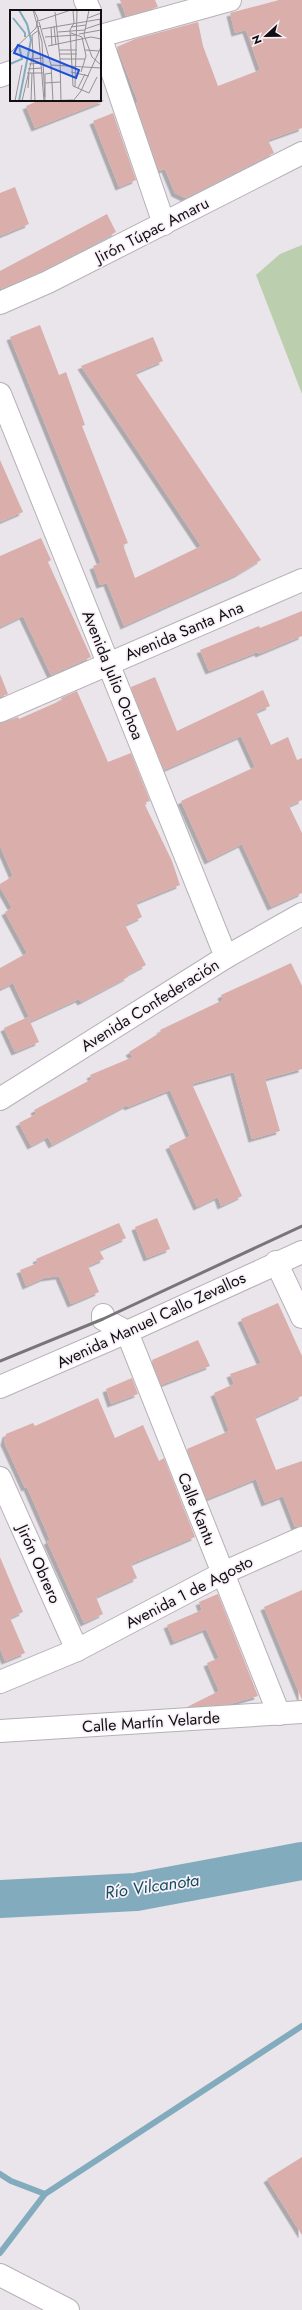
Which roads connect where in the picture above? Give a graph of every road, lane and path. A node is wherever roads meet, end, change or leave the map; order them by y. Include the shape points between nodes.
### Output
1 (85, 0) edge
2 (230, 0) edge
3 (90, 10) edge
4 (101, 36) edge
5 (101, 39) edge
6 (10, 72) edge
7 (0, 76) edge
8 (302, 153) edge
9 (164, 224) junction
10 (0, 303) edge
11 (0, 394) edge
12 (302, 580) edge
13 (108, 664) junction
14 (0, 711) edge
15 (302, 914) edge
16 (226, 957) junction
17 (0, 1100) edge
18 (302, 1252) edge
19 (276, 1262) junction
20 (103, 1315) dead end
21 (302, 1317) edge
22 (127, 1332) junction
23 (0, 1387) edge
24 (0, 1478) edge
25 (302, 1538) edge
26 (223, 1573) junction
27 (77, 1650) junction
28 (0, 1682) edge
29 (302, 1712) edge
30 (278, 1714) junction
31 (0, 1731) edge
32 (0, 2275) edge
33 (68, 2310) edge

1 - 3 main road
2 - 4 main road
5 - 9 main road
6 - 7 main road
8 - 9 main road, Jirón Túpac Amaru
9 - 10 main road, Jirón Túpac Amaru
11 - 13 main road, Avenida Julio Ochoa
12 - 13 main road, Avenida Santa Ana
13 - 14 main road, Avenida Santa Ana
13 - 16 main road, Avenida Julio Ochoa
15 - 16 main road, Avenida Confederación
16 - 17 main road, Avenida Confederación
18 - 19 main road, Avenida Manuel Callo Zevallos
19 - 21 main road
19 - 22 main road, Avenida Manuel Callo Zevallos
20 - 22 main road via 103,1319
22 - 23 main road, Avenida Manuel Callo Zevallos
22 - 26 main road, Calle Kantu
24 - 27 main road, Jirón Obrero
25 - 26 main road, Avenida 1 de Agosto
26 - 27 main road, Avenida 1 de Agosto
26 - 30 main road, Calle Kantu
27 - 28 main road, Avenida 1 de Agosto
29 - 30 main road, Calle Martín Velarde
30 - 31 main road, Calle Martín Velarde
32 - 33 main road

